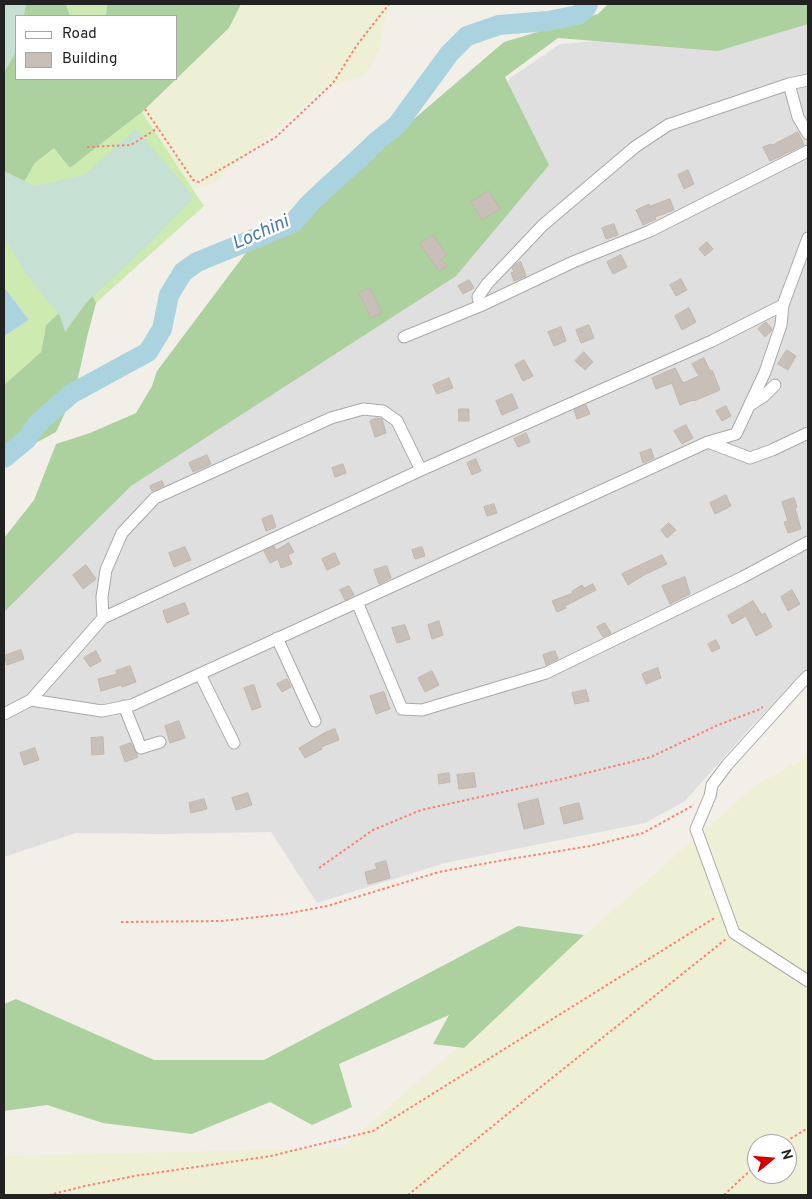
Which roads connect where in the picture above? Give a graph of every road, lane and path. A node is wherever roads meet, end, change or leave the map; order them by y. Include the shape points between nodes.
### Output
1 (389, 4) edge
2 (808, 80) edge
3 (789, 84) junction
4 (145, 109) dead end
5 (158, 128) junction
6 (808, 134) edge
7 (87, 147) dead end
8 (808, 151) edge
9 (808, 238) edge
10 (783, 305) junction
11 (480, 306) junction
12 (404, 337) dead end
13 (775, 384) dead end
14 (750, 405) junction
15 (808, 432) edge
16 (708, 442) junction
17 (421, 470) junction
18 (808, 542) edge
19 (356, 602) junction
20 (103, 618) junction
21 (277, 638) junction
22 (200, 674) junction
23 (808, 676) edge
24 (31, 700) junction
25 (124, 706) junction
26 (765, 706) dead end
27 (4, 714) edge
28 (315, 721) dead end
29 (160, 742) dead end
30 (234, 744) dead end
31 (693, 805) dead end
32 (319, 868) dead end
33 (726, 911) junction
34 (121, 922) dead end
35 (734, 933) junction
36 (808, 981) edge
37 (808, 1128) edge
38 (797, 1135) edge
39 (747, 1173) edge
40 (49, 1195) edge
41 (408, 1195) edge
42 (724, 1195) edge

1 - 5 path via 357,45 333,84 276,137 199,182 193,180
2 - 3 street
3 - 6 street via 798,117
3 - 11 street via 668,125 635,147 543,225 487,284 478,297
4 - 5 path
5 - 7 path via 131,145
8 - 11 street via 650,231 573,262
9 - 10 street
10 - 14 street via 781,325
10 - 17 street via 712,341
11 - 12 street
13 - 14 street
14 - 16 street via 736,434
15 - 16 street via 750,458
16 - 19 street
17 - 20 street
17 - 20 street via 397,421 383,411 363,409 331,418 155,498 122,533 106,570
18 - 19 street via 546,673 422,710 402,709
19 - 21 street
20 - 24 street
21 - 22 street
21 - 28 street
22 - 25 street
22 - 30 street
23 - 33 street via 712,785 696,830
24 - 25 street via 102,711
24 - 27 street
25 - 29 street via 141,748
26 - 32 path via 651,757 421,810 373,830
31 - 34 path via 643,833 590,846 439,872 327,906 222,921
33 - 35 street
33 - 40 path via 373,1131 271,1156 134,1176
35 - 36 street
35 - 41 path
37 - 38 path
39 - 42 path

